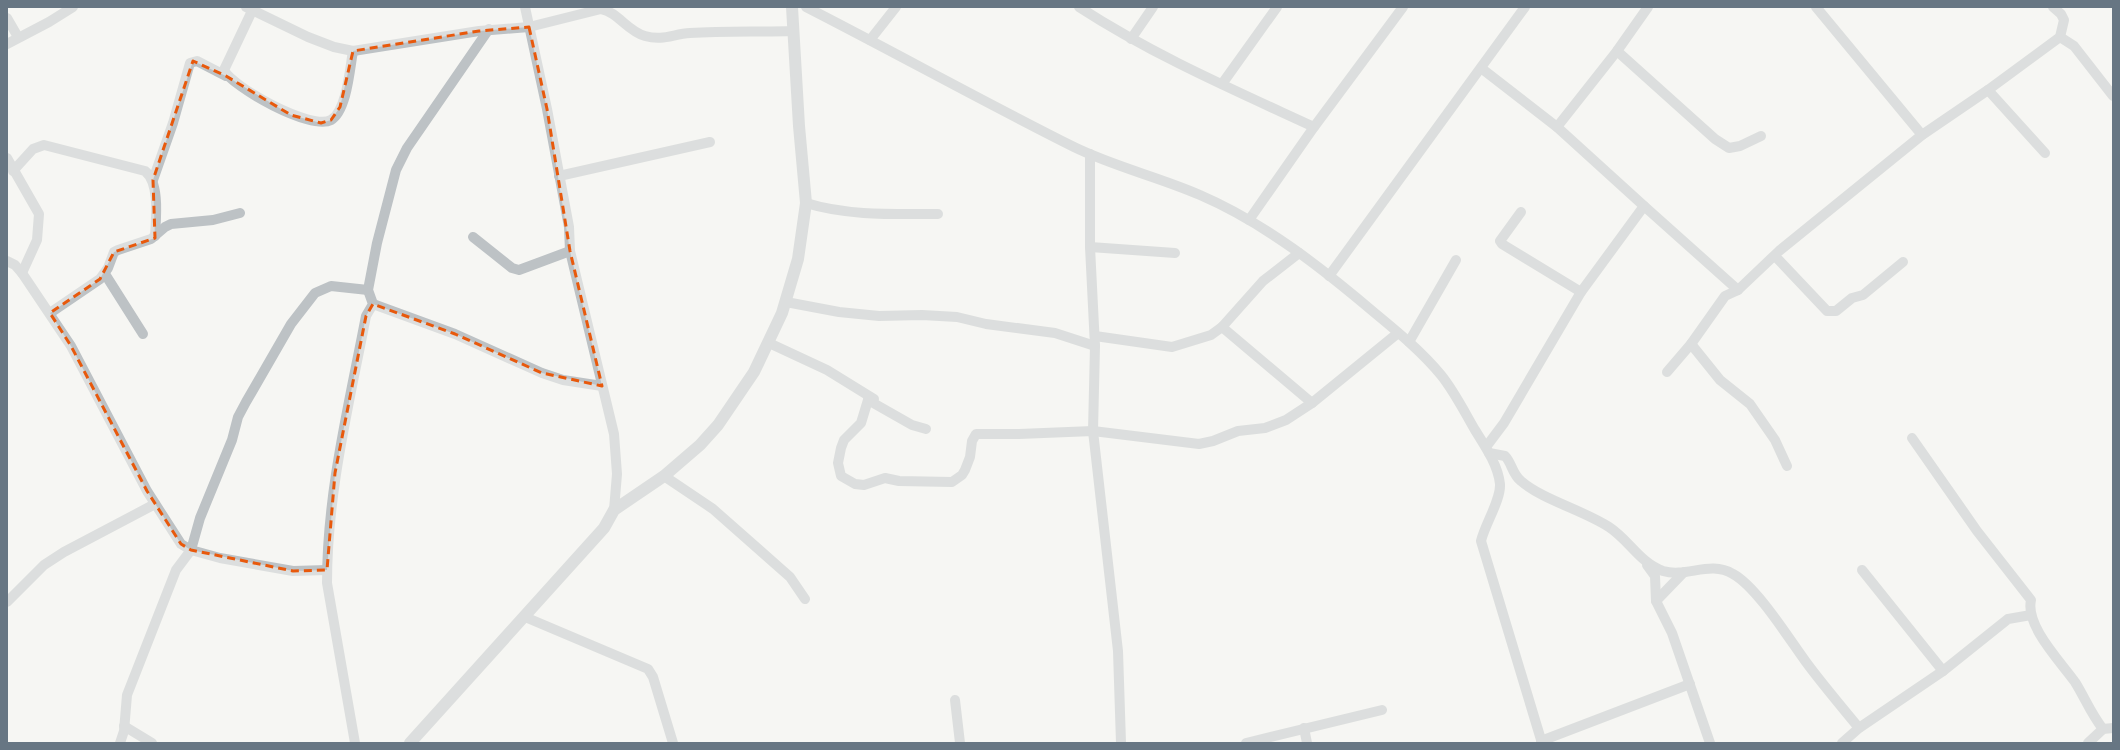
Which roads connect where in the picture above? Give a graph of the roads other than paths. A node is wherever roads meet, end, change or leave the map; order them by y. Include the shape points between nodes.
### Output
1 (72, 7) edge
2 (525, 7) edge
3 (792, 7) edge
4 (806, 7) edge
5 (896, 7) edge
6 (1079, 7) edge
7 (1153, 7) edge
8 (1277, 7) edge
9 (1403, 7) edge
10 (1526, 7) edge
11 (1648, 7) edge
12 (1816, 7) edge
13 (2053, 7) edge
14 (256, 10) edge
15 (7, 18) edge
16 (530, 27) junction
17 (489, 29) junction
18 (792, 31) junction
19 (18, 37) junction
20 (2060, 37) junction
21 (1131, 39) junction
22 (870, 40) junction
23 (7, 44) edge
24 (353, 51) junction
25 (1617, 51) junction
26 (1481, 68) junction
27 (226, 76) junction
28 (1222, 84) junction
29 (1988, 90) junction
30 (2113, 96) edge
31 (1314, 127) junction
32 (1557, 127) junction
33 (1922, 135) junction
34 (1761, 136) dead end
35 (710, 142) dead end
36 (2045, 153) dead end
37 (1090, 154) junction
38 (7, 158) edge
39 (14, 171) junction
40 (559, 176) junction
41 (153, 180) junction
42 (806, 203) junction
43 (1644, 206) junction
44 (240, 212) dead end
45 (1521, 212) dead end
46 (938, 214) dead end
47 (1249, 220) junction
48 (155, 236) junction
49 (473, 237) dead end
50 (1090, 247) junction
51 (570, 251) junction
52 (1175, 253) dead end
53 (1299, 253) junction
54 (1775, 256) junction
55 (1456, 260) dead end
56 (7, 262) edge
57 (1903, 262) dead end
58 (22, 273) junction
59 (105, 274) junction
60 (1329, 276) junction
61 (368, 290) junction
62 (1738, 290) junction
63 (1581, 292) junction
64 (786, 302) junction
65 (373, 304) junction
66 (50, 313) junction
67 (1222, 327) junction
68 (1398, 333) junction
69 (143, 334) dead end
70 (1095, 341) junction
71 (1409, 342) junction
72 (769, 343) junction
73 (1691, 344) junction
74 (1667, 372) dead end
75 (602, 386) junction
76 (868, 400) junction
77 (1312, 403) junction
78 (926, 429) dead end
79 (1093, 431) junction
80 (1912, 438) dead end
81 (1487, 450) junction
82 (1787, 466) dead end
83 (664, 476) junction
84 (155, 504) junction
85 (614, 510) junction
86 (191, 550) junction
87 (1645, 562) junction
88 (327, 570) junction
89 (1862, 570) dead end
90 (1684, 572) junction
91 (805, 599) dead end
92 (1656, 600) junction
93 (7, 602) edge
94 (2031, 615) junction
95 (524, 617) junction
96 (1943, 671) junction
97 (1690, 684) junction
98 (955, 700) dead end
99 (1382, 710) dead end
100 (124, 726) junction
101 (1304, 728) junction
102 (1859, 728) junction
103 (2108, 729) edge
104 (1542, 742) edge
105 (120, 743) edge
106 (152, 743) edge
107 (355, 743) edge
108 (410, 743) edge
109 (673, 743) edge
110 (960, 743) edge
111 (1121, 743) edge
112 (1246, 743) edge
113 (1307, 743) edge
114 (1710, 743) edge
115 (1842, 743) edge
116 (2088, 743) edge

1 - 19 street
2 - 16 street
3 - 18 street
4 - 22 street
5 - 22 street
6 - 21 street
7 - 21 street
8 - 28 street
9 - 31 street
10 - 26 street
11 - 25 street
12 - 33 street
13 - 20 street via 2064,20
14 - 24 street via 308,37
14 - 27 street via 224,70
15 - 19 street
16 - 17 street
16 - 18 street via 601,9 612,13 643,36 664,38 689,33
16 - 40 street
17 - 24 street
17 - 61 street via 407,148 396,170
18 - 42 street
19 - 23 street
20 - 29 street
20 - 30 street via 2074,46
21 - 28 street
22 - 37 street via 973,96
24 - 27 street via 340,107 331,120 320,122 290,115
25 - 32 street
25 - 34 street via 1715,139 1729,148
26 - 32 street
26 - 60 street
27 - 41 street via 196,61 190,63
28 - 31 street
29 - 33 street
29 - 36 street
31 - 47 street
32 - 43 street
33 - 54 street
35 - 40 street
37 - 47 street via 1200,195
37 - 50 street
38 - 39 street
39 - 41 street via 33,149 44,145 145,171
39 - 58 street via 39,214 37,240
40 - 51 street
41 - 48 street
42 - 46 street via 854,212
42 - 64 street via 798,259
43 - 62 street
43 - 63 street
44 - 48 street via 213,220 171,224
45 - 63 street via 1500,240 1502,244
47 - 53 street
48 - 59 street via 114,252
49 - 51 street via 512,268 519,270
50 - 52 street
50 - 70 street
51 - 75 street
53 - 60 street
53 - 67 street via 1263,281
54 - 57 street via 1827,311 1836,311 1852,298 1863,295
54 - 62 street
55 - 71 street
56 - 58 street via 15,265
58 - 66 street
59 - 66 street
59 - 69 street
60 - 68 street
61 - 65 street
61 - 86 street via 340,286 323,288 315,293 291,324 238,417 227,453 200,518
62 - 73 street via 1725,296
63 - 81 street
64 - 70 street via 879,316 957,317
64 - 72 street
65 - 75 street via 455,334 542,373 563,380
65 - 88 street via 366,316 335,473
66 - 84 street via 71,346
67 - 70 street via 1211,335 1172,347
67 - 77 street
68 - 71 street
68 - 77 street
70 - 79 street
71 - 81 street via 1441,375
72 - 76 street via 827,370 874,399
72 - 83 street via 742,391 718,425 700,445
73 - 74 street
73 - 82 street via 1720,380 1750,404 1775,440
75 - 85 street via 614,434 617,474
76 - 78 street via 912,425
76 - 79 street via 861,423 844,440 838,463 841,476 855,484 864,485 885,478 904,482 955,480 962,475 967,465 976,434
77 - 79 street via 1275,425 1238,430 1199,444
79 - 111 street via 1118,651
80 - 94 street via 1977,532 2032,600 2029,609
81 - 87 street via 1505,456 1515,474 1526,485 1610,528 1627,541
81 - 104 street via 1500,485 1481,541
83 - 85 street
83 - 91 street via 713,509 790,577
84 - 86 street via 181,544
84 - 93 street via 44,565
85 - 95 street via 604,528
86 - 88 street via 293,571
86 - 100 street via 176,570 127,695
87 - 90 street via 1665,572
87 - 92 street via 1655,576
88 - 107 street via 327,583
89 - 96 street
90 - 92 street
90 - 102 street via 1714,567 1732,573 1743,581
92 - 97 street via 1672,633
94 - 96 street via 2008,619
94 - 103 street via 2052,651 2075,682 2091,713
95 - 108 street
95 - 109 street via 648,669 653,677
96 - 102 street
97 - 104 street
97 - 114 street
98 - 110 street
99 - 101 street
100 - 105 street
100 - 106 street
101 - 112 street
101 - 113 street
102 - 115 street
103 - 116 street

